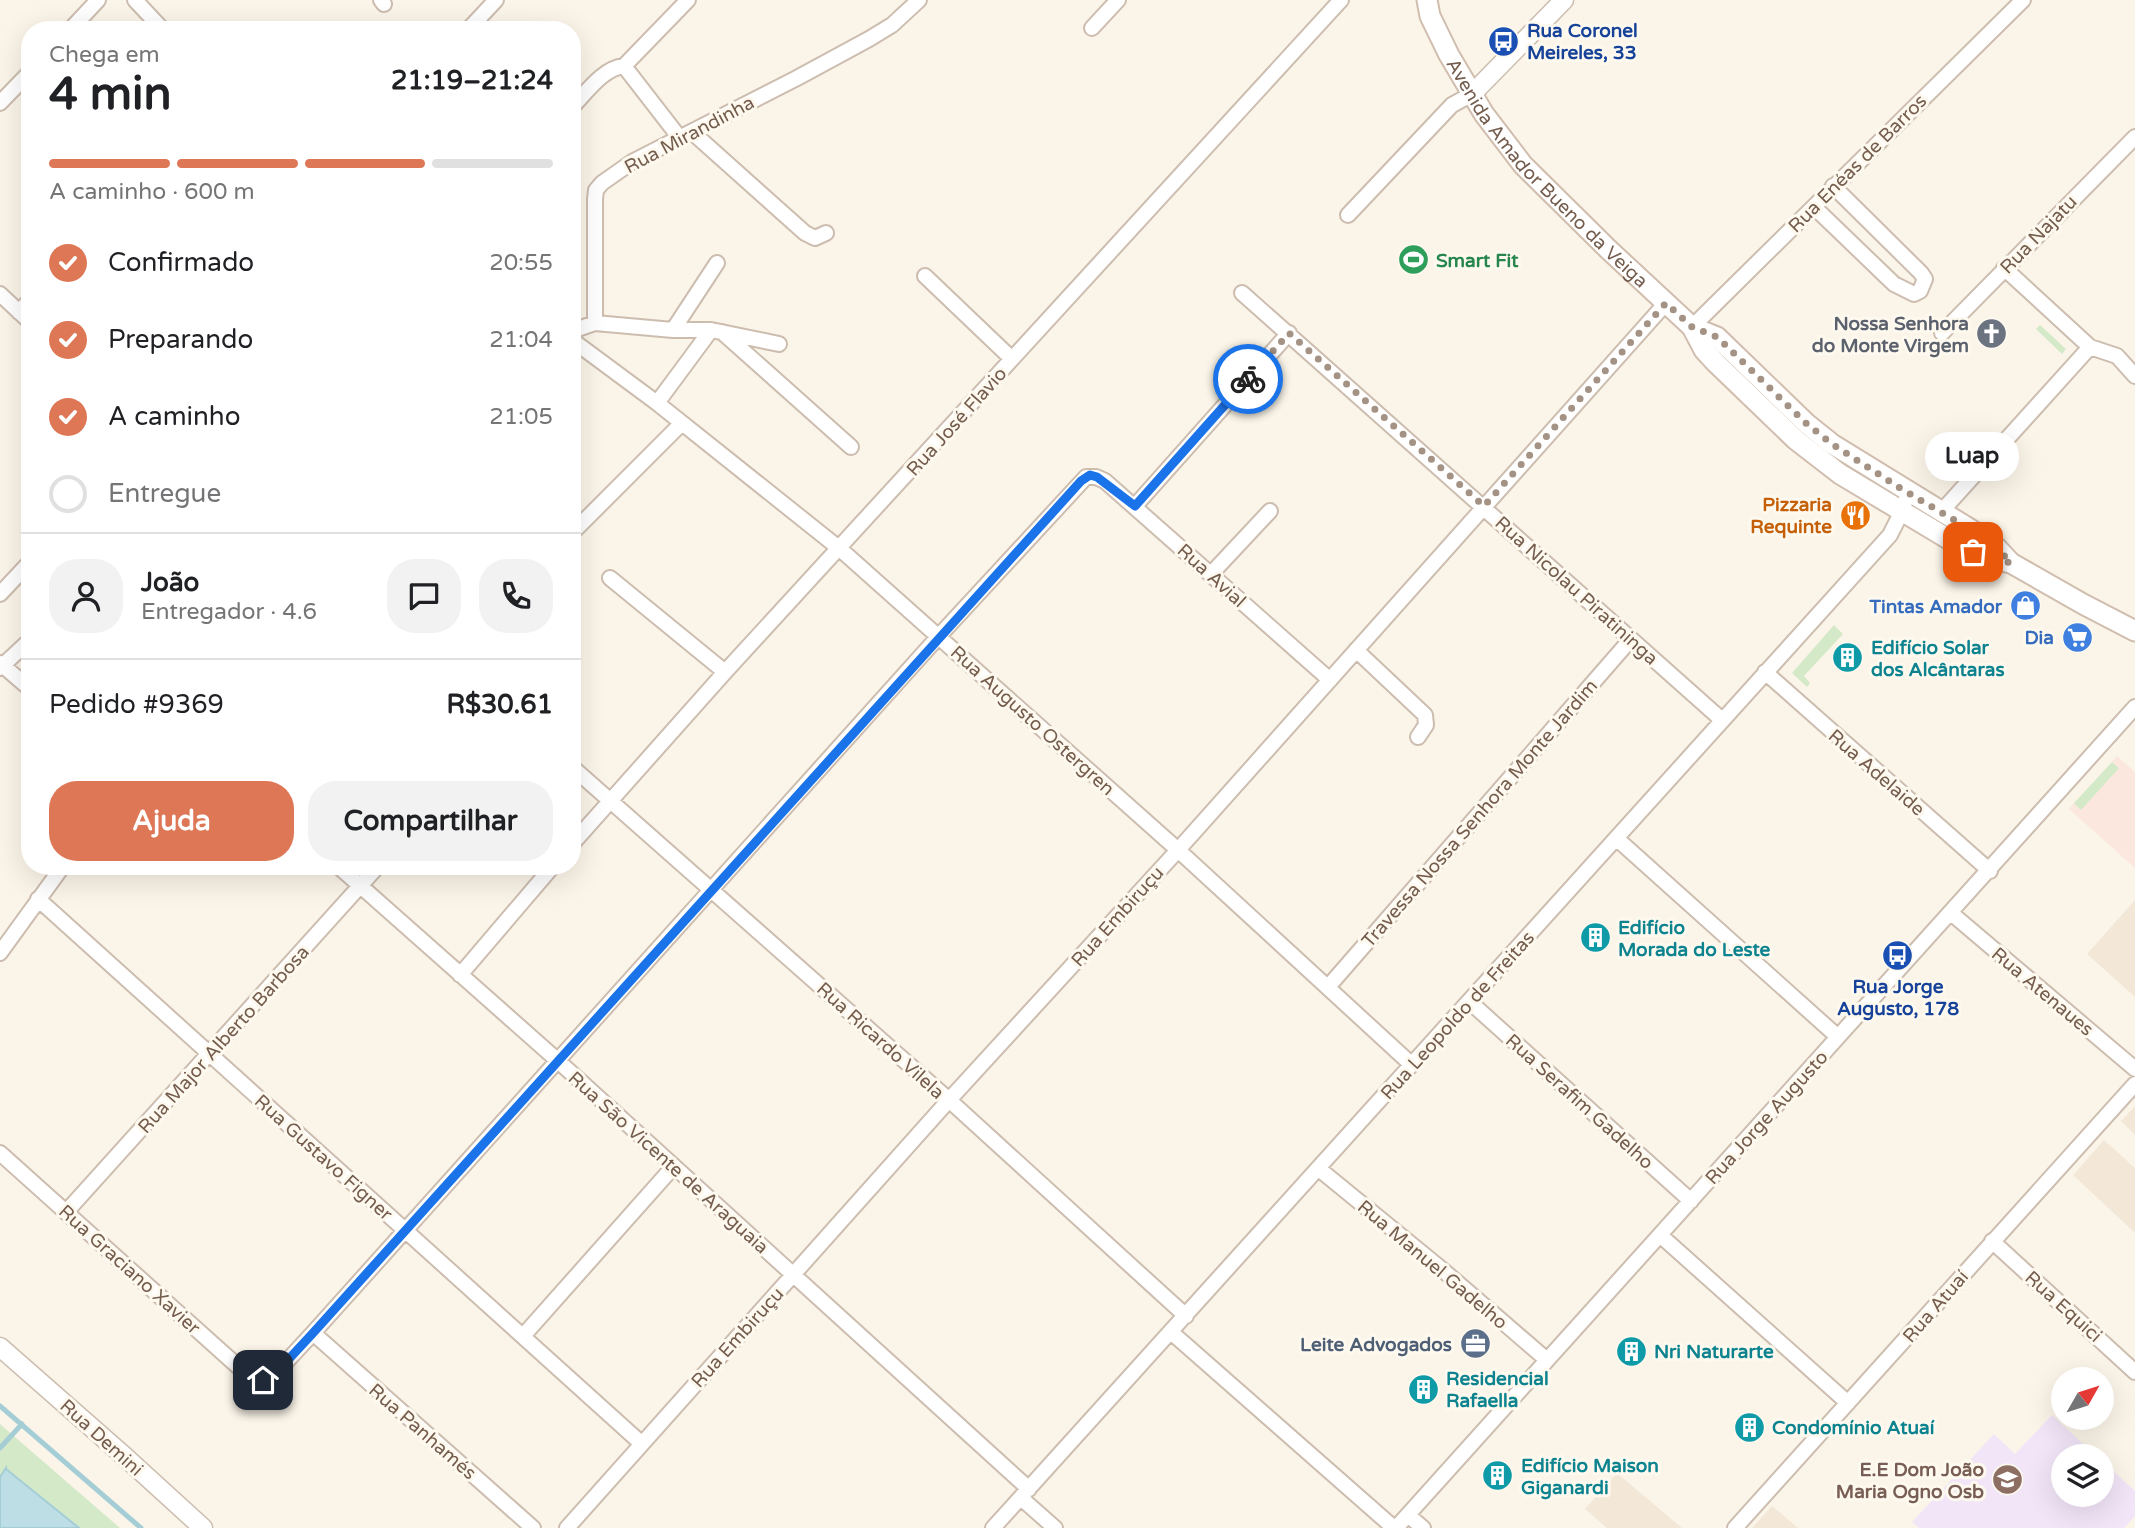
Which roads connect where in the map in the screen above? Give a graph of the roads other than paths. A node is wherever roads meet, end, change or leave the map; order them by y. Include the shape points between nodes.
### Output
1 (98, 0) edge
2 (135, 0) edge
3 (496, 0) edge
4 (688, 0) edge
5 (919, 0) edge
6 (1096, 0) edge
7 (1341, 0) edge
8 (1427, 0) edge
9 (1564, 0) edge
10 (2023, 0) edge
11 (1113, 6) edge
12 (78, 21) edge
13 (155, 21) edge
14 (476, 21) edge
15 (1092, 29) dead end
16 (624, 66) junction
17 (21, 81) edge
18 (1472, 94) junction
19 (581, 98) edge
20 (0, 103) edge
21 (686, 135) junction
22 (2135, 137) edge
23 (1833, 186) junction
24 (1814, 207) junction
25 (1348, 215) dead end
26 (826, 233) dead end
27 (718, 264) dead end
28 (2004, 268) junction
29 (925, 276) dead end
30 (1242, 293) dead end
31 (0, 294) edge
32 (1666, 303) junction
33 (21, 314) edge
34 (595, 323) junction
35 (1692, 327) junction
36 (581, 328) edge
37 (673, 330) junction
38 (717, 331) junction
39 (1289, 333) junction
40 (1942, 333) dead end
41 (779, 344) dead end
42 (581, 347) edge
43 (2090, 347) junction
44 (1012, 359) junction
45 (2135, 376) edge
46 (657, 403) junction
47 (682, 423) junction
48 (851, 447) dead end
49 (1905, 502) junction
50 (1135, 506) junction
51 (1484, 506) junction
52 (1270, 511) dead end
53 (1941, 512) junction
54 (581, 524) edge
55 (840, 549) junction
56 (2011, 563) junction
57 (21, 572) edge
58 (1211, 574) junction
59 (610, 578) dead end
60 (0, 594) edge
61 (2135, 631) edge
62 (939, 636) junction
63 (1631, 639) junction
64 (21, 648) edge
65 (1356, 650) junction
66 (1, 666) edge
67 (725, 672) junction
68 (1765, 672) junction
69 (1330, 680) junction
70 (21, 682) edge
71 (2135, 706) edge
72 (1722, 720) junction
73 (1418, 737) dead end
74 (581, 775) edge
75 (610, 800) junction
76 (581, 834) edge
77 (1616, 838) junction
78 (1178, 850) junction
79 (1990, 871) junction
80 (56, 875) edge
81 (348, 875) edge
82 (370, 875) edge
83 (545, 875) edge
84 (360, 886) junction
85 (712, 890) junction
86 (37, 899) junction
87 (1951, 913) junction
88 (0, 953) edge
89 (460, 975) junction
90 (1328, 987) junction
91 (1470, 1002) junction
92 (1838, 1037) junction
93 (210, 1054) junction
94 (557, 1060) junction
95 (1412, 1065) junction
96 (2135, 1069) edge
97 (2135, 1084) edge
98 (949, 1100) junction
99 (0, 1153) edge
100 (674, 1166) junction
101 (1319, 1169) junction
102 (1691, 1201) junction
103 (66, 1212) junction
104 (405, 1230) junction
105 (1660, 1235) junction
106 (1992, 1241) junction
107 (793, 1274) junction
108 (1186, 1316) junction
109 (1171, 1332) junction
110 (313, 1333) junction
111 (523, 1336) junction
112 (0, 1347) edge
113 (1547, 1360) junction
114 (2135, 1372) edge
115 (1848, 1403) junction
116 (642, 1444) junction
117 (1025, 1494) junction
118 (1408, 1515) junction
119 (202, 1528) edge
120 (533, 1528) edge
121 (567, 1528) edge
122 (993, 1528) edge
123 (1055, 1528) edge
124 (1395, 1528) edge
125 (1423, 1528) edge
126 (1735, 1528) edge

1 - 12 street
2 - 13 street
3 - 14 street
4 - 16 street
5 - 21 street, Rua Mirandinha via 892,25
6 - 11 street
7 - 44 street, Rua José Flavio
8 - 18 main road, Avenida Amador Bueno da Veiga via 1430,16
9 - 18 street
10 - 23 street, Rua Enéas de Barros
11 - 15 street
16 - 19 street via 613,68
16 - 21 street
17 - 20 street
18 - 25 street via 1452,105
18 - 32 main road, Avenida Amador Bueno da Veiga via 1523,165
21 - 26 street via 811,237
21 - 34 street, Rua Mirandinha via 632,162 596,190
22 - 28 street, Rua Najatu
23 - 24 street, Rua Enéas de Barros
23 - 24 street via 1921,274 1925,279 1920,291 1914,294 1894,284
24 - 35 street, Rua Enéas de Barros
27 - 37 street
28 - 40 street, Rua Najatu
28 - 43 street
29 - 44 street
30 - 39 street, Rua Nicolau Piratininga
31 - 33 street
32 - 35 main road, Avenida Amador Bueno da Veiga
32 - 51 street, Rua Embiruçu
34 - 36 street
34 - 37 street
35 - 49 main road, Avenida Amador Bueno da Veiga via 1704,350 1796,440 1840,474
37 - 38 street
38 - 41 street
38 - 46 street
38 - 48 street
39 - 50 street
39 - 51 street, Rua Nicolau Piratininga
42 - 46 street, Rua Augusto Ostergren
43 - 45 street via 2117,356
43 - 53 street
44 - 55 street, Rua José Flavio
46 - 47 street, Rua Augusto Ostergren
47 - 54 street
47 - 55 street, Rua Augusto Ostergren
49 - 53 main road, Avenida Amador Bueno da Veiga
49 - 56 main road, Avenida Amador Bueno da Veiga via 1973,552
49 - 68 street, Rua Leopoldo de Freitas via 1890,534
50 - 58 street, Rua Avial
50 - 62 street, Rua Avial via 1105,481 1090,475
51 - 63 street, Rua Nicolau Piratininga
51 - 65 street, Rua Embiruçu
52 - 58 street
53 - 56 main road, Avenida Amador Bueno da Veiga via 1983,537
55 - 62 street, Rua Augusto Ostergren
55 - 67 street, Rua José Flavio
56 - 61 main road, Avenida Amador Bueno da Veiga
57 - 60 street
58 - 69 street, Rua Avial
59 - 67 street
62 - 78 street, Rua Augusto Ostergren
62 - 85 street
63 - 72 street, Rua Nicolau Piratininga
63 - 90 street, Travessa Nossa Senhora Monte Jardim
64 - 66 street
65 - 69 street, Rua Embiruçu
65 - 73 street via 1425,715 1426,725
66 - 70 street
67 - 75 street, Rua José Flavio
68 - 72 street, Rua Leopoldo de Freitas
68 - 79 street, Rua Adelaide
69 - 78 street, Rua Embiruçu
71 - 79 street, Rua Jorge Augusto
72 - 77 street, Rua Leopoldo de Freitas
74 - 75 street, Rua Ricardo Vilela
75 - 76 street, Rua José Flavio
75 - 85 street, Rua Ricardo Vilela
77 - 91 street, Rua Leopoldo de Freitas
77 - 92 street
78 - 90 street, Rua Augusto Ostergren
78 - 98 street, Rua Embiruçu
79 - 87 street, Rua Jorge Augusto
80 - 86 street
81 - 84 street, Rua São Vicente de Araguaia
82 - 84 street, Rua Major Alberto Barbosa
83 - 89 street
84 - 89 street, Rua São Vicente de Araguaia
84 - 93 street, Rua Major Alberto Barbosa
85 - 94 street
85 - 98 street, Rua Ricardo Vilela
86 - 88 street
86 - 93 street, Rua Gustavo Figner
87 - 92 street, Rua Jorge Augusto
87 - 96 street, Rua Atenaues
89 - 94 street, Rua São Vicente de Araguaia
90 - 95 street, Rua Augusto Ostergren
91 - 95 street, Rua Leopoldo de Freitas
91 - 102 street, Rua Serafim Gadelho
92 - 102 street, Rua Jorge Augusto
93 - 103 street, Rua Major Alberto Barbosa
93 - 104 street, Rua Gustavo Figner
94 - 100 street, Rua São Vicente de Araguaia
94 - 104 street
95 - 101 street, Rua Leopoldo de Freitas
97 - 106 street, Rua Atuaí
98 - 107 street, Rua Embiruçu
98 - 108 street, Rua Ricardo Vilela
99 - 103 street, Rua Graciano Xavier
100 - 107 street, Rua São Vicente de Araguaia
100 - 111 street
101 - 108 street, Rua Leopoldo de Freitas
101 - 113 street, Rua Manuel Gadelho
102 - 105 street, Rua Jorge Augusto
103 - 110 street, Rua Graciano Xavier via 243,1371 263,1380 274,1375
104 - 110 street
104 - 111 street, Rua Gustavo Figner
105 - 113 street, Rua Jorge Augusto
105 - 115 street
106 - 114 street, Rua Equici
106 - 115 street, Rua Atuaí
107 - 116 street, Rua Embiruçu
107 - 117 street, Rua São Vicente de Araguaia
108 - 109 street, Rua Leopoldo de Freitas
109 - 117 street, Rua Leopoldo de Freitas
109 - 124 street
110 - 120 street, Rua Panhamés
111 - 116 street, Rua Gustavo Figner
112 - 119 street, Rua Demini
113 - 118 street, Rua Jorge Augusto
115 - 126 street, Rua Atuaí
116 - 121 street, Rua Embiruçu
117 - 122 street, Rua Leopoldo de Freitas
117 - 123 street, Rua São Vicente de Araguaia
118 - 124 street, Rua Jorge Augusto
118 - 125 street

